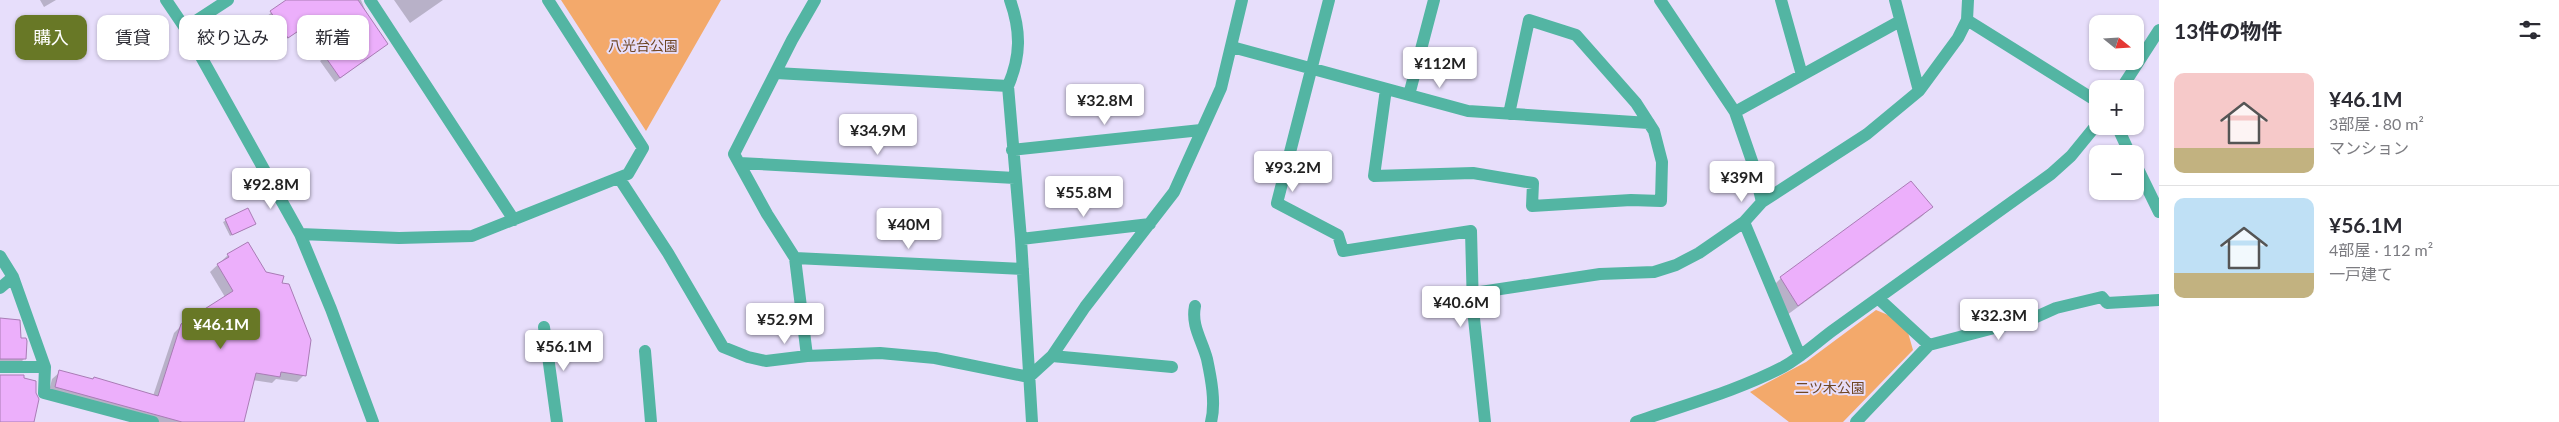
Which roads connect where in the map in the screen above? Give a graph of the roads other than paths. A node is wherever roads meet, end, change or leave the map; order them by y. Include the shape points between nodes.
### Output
1 (166, 0) edge
2 (228, 0) edge
3 (370, 0) edge
4 (548, 0) edge
5 (815, 0) edge
6 (1010, 0) edge
7 (1242, 0) edge
8 (1329, 0) edge
9 (1434, 0) edge
10 (1660, 0) edge
11 (1781, 0) edge
12 (1894, 0) edge
13 (1968, 0) edge
14 (205, 15) edge
15 (179, 19) edge
16 (1967, 20) junction
17 (1900, 21) junction
18 (2159, 30) edge
19 (1232, 47) junction
20 (203, 60) edge
21 (1311, 68) junction
22 (776, 73) junction
23 (1802, 75) junction
24 (2127, 80) edge
25 (1008, 86) junction
26 (1386, 89) junction
27 (1919, 91) junction
28 (1409, 95) junction
29 (2089, 96) edge
30 (1735, 112) junction
31 (1509, 114) junction
32 (1649, 122) junction
33 (1201, 130) junction
34 (2089, 134) edge
35 (1012, 150) junction
36 (739, 163) junction
37 (619, 178) junction
38 (1015, 178) junction
39 (2144, 181) edge
40 (1762, 202) junction
41 (2159, 212) edge
42 (514, 220) junction
43 (1744, 222) junction
44 (1150, 224) junction
45 (300, 234) junction
46 (1021, 239) junction
47 (0, 256) edge
48 (795, 258) junction
49 (1022, 269) junction
50 (13, 277) junction
51 (0, 288) edge
52 (1474, 294) junction
53 (1879, 299) junction
54 (2159, 300) edge
55 (1195, 306) dead end
56 (544, 326) dead end
57 (1929, 345) junction
58 (645, 351) dead end
59 (807, 356) junction
60 (1052, 356) junction
61 (1800, 356) junction
62 (0, 367) edge
63 (45, 367) junction
64 (1172, 367) dead end
65 (1029, 377) junction
66 (153, 422) edge
67 (373, 422) edge
68 (557, 422) edge
69 (651, 422) edge
70 (1032, 422) edge
71 (1211, 422) edge
72 (1485, 422) edge
73 (1636, 422) edge
74 (1856, 422) edge

1 - 15 street
2 - 14 street
3 - 42 street
4 - 37 street via 643,148 628,174
5 - 22 street
6 - 25 street via 1017,21 1017,64
7 - 19 street
8 - 21 street
9 - 28 street
10 - 30 street
11 - 23 street
12 - 17 street
13 - 16 street
16 - 27 street via 1958,38
16 - 29 street
17 - 23 street
17 - 27 street
18 - 24 street
19 - 21 street
19 - 33 street via 1221,88
20 - 45 street
21 - 26 street
21 - 52 street via 1276,203 1338,235 1343,251 1471,231
22 - 25 street
22 - 36 street via 734,154
23 - 30 street
25 - 35 street
26 - 28 street
26 - 32 street via 1374,176 1473,173 1534,183 1532,206 1661,201 1662,162
27 - 40 street via 1867,134
28 - 31 street via 1468,111
30 - 40 street via 1754,164
31 - 32 street
31 - 32 street via 1529,20 1576,35
33 - 35 street
33 - 44 street via 1174,192
34 - 53 street via 2051,174
35 - 38 street
36 - 38 street
36 - 48 street
37 - 42 street
37 - 59 street via 723,347 748,358 766,361
38 - 46 street
39 - 41 street
40 - 43 street
42 - 45 street via 472,236 399,238
43 - 52 street via 1676,265 1654,272 1600,274
43 - 61 street
44 - 46 street
44 - 60 street via 1085,307
45 - 67 street
46 - 49 street
47 - 50 street
48 - 49 street
48 - 59 street
49 - 65 street
50 - 51 street
50 - 63 street
52 - 72 street
53 - 57 street
53 - 61 street
54 - 57 street via 2106,303 2102,297
55 - 71 street via 1192,319 1207,358 1212,392
56 - 68 street
57 - 74 street
58 - 69 street
59 - 65 street via 880,353 935,358
60 - 64 street
60 - 65 street
61 - 73 street via 1741,384
62 - 63 street
63 - 66 street via 44,393
65 - 70 street

